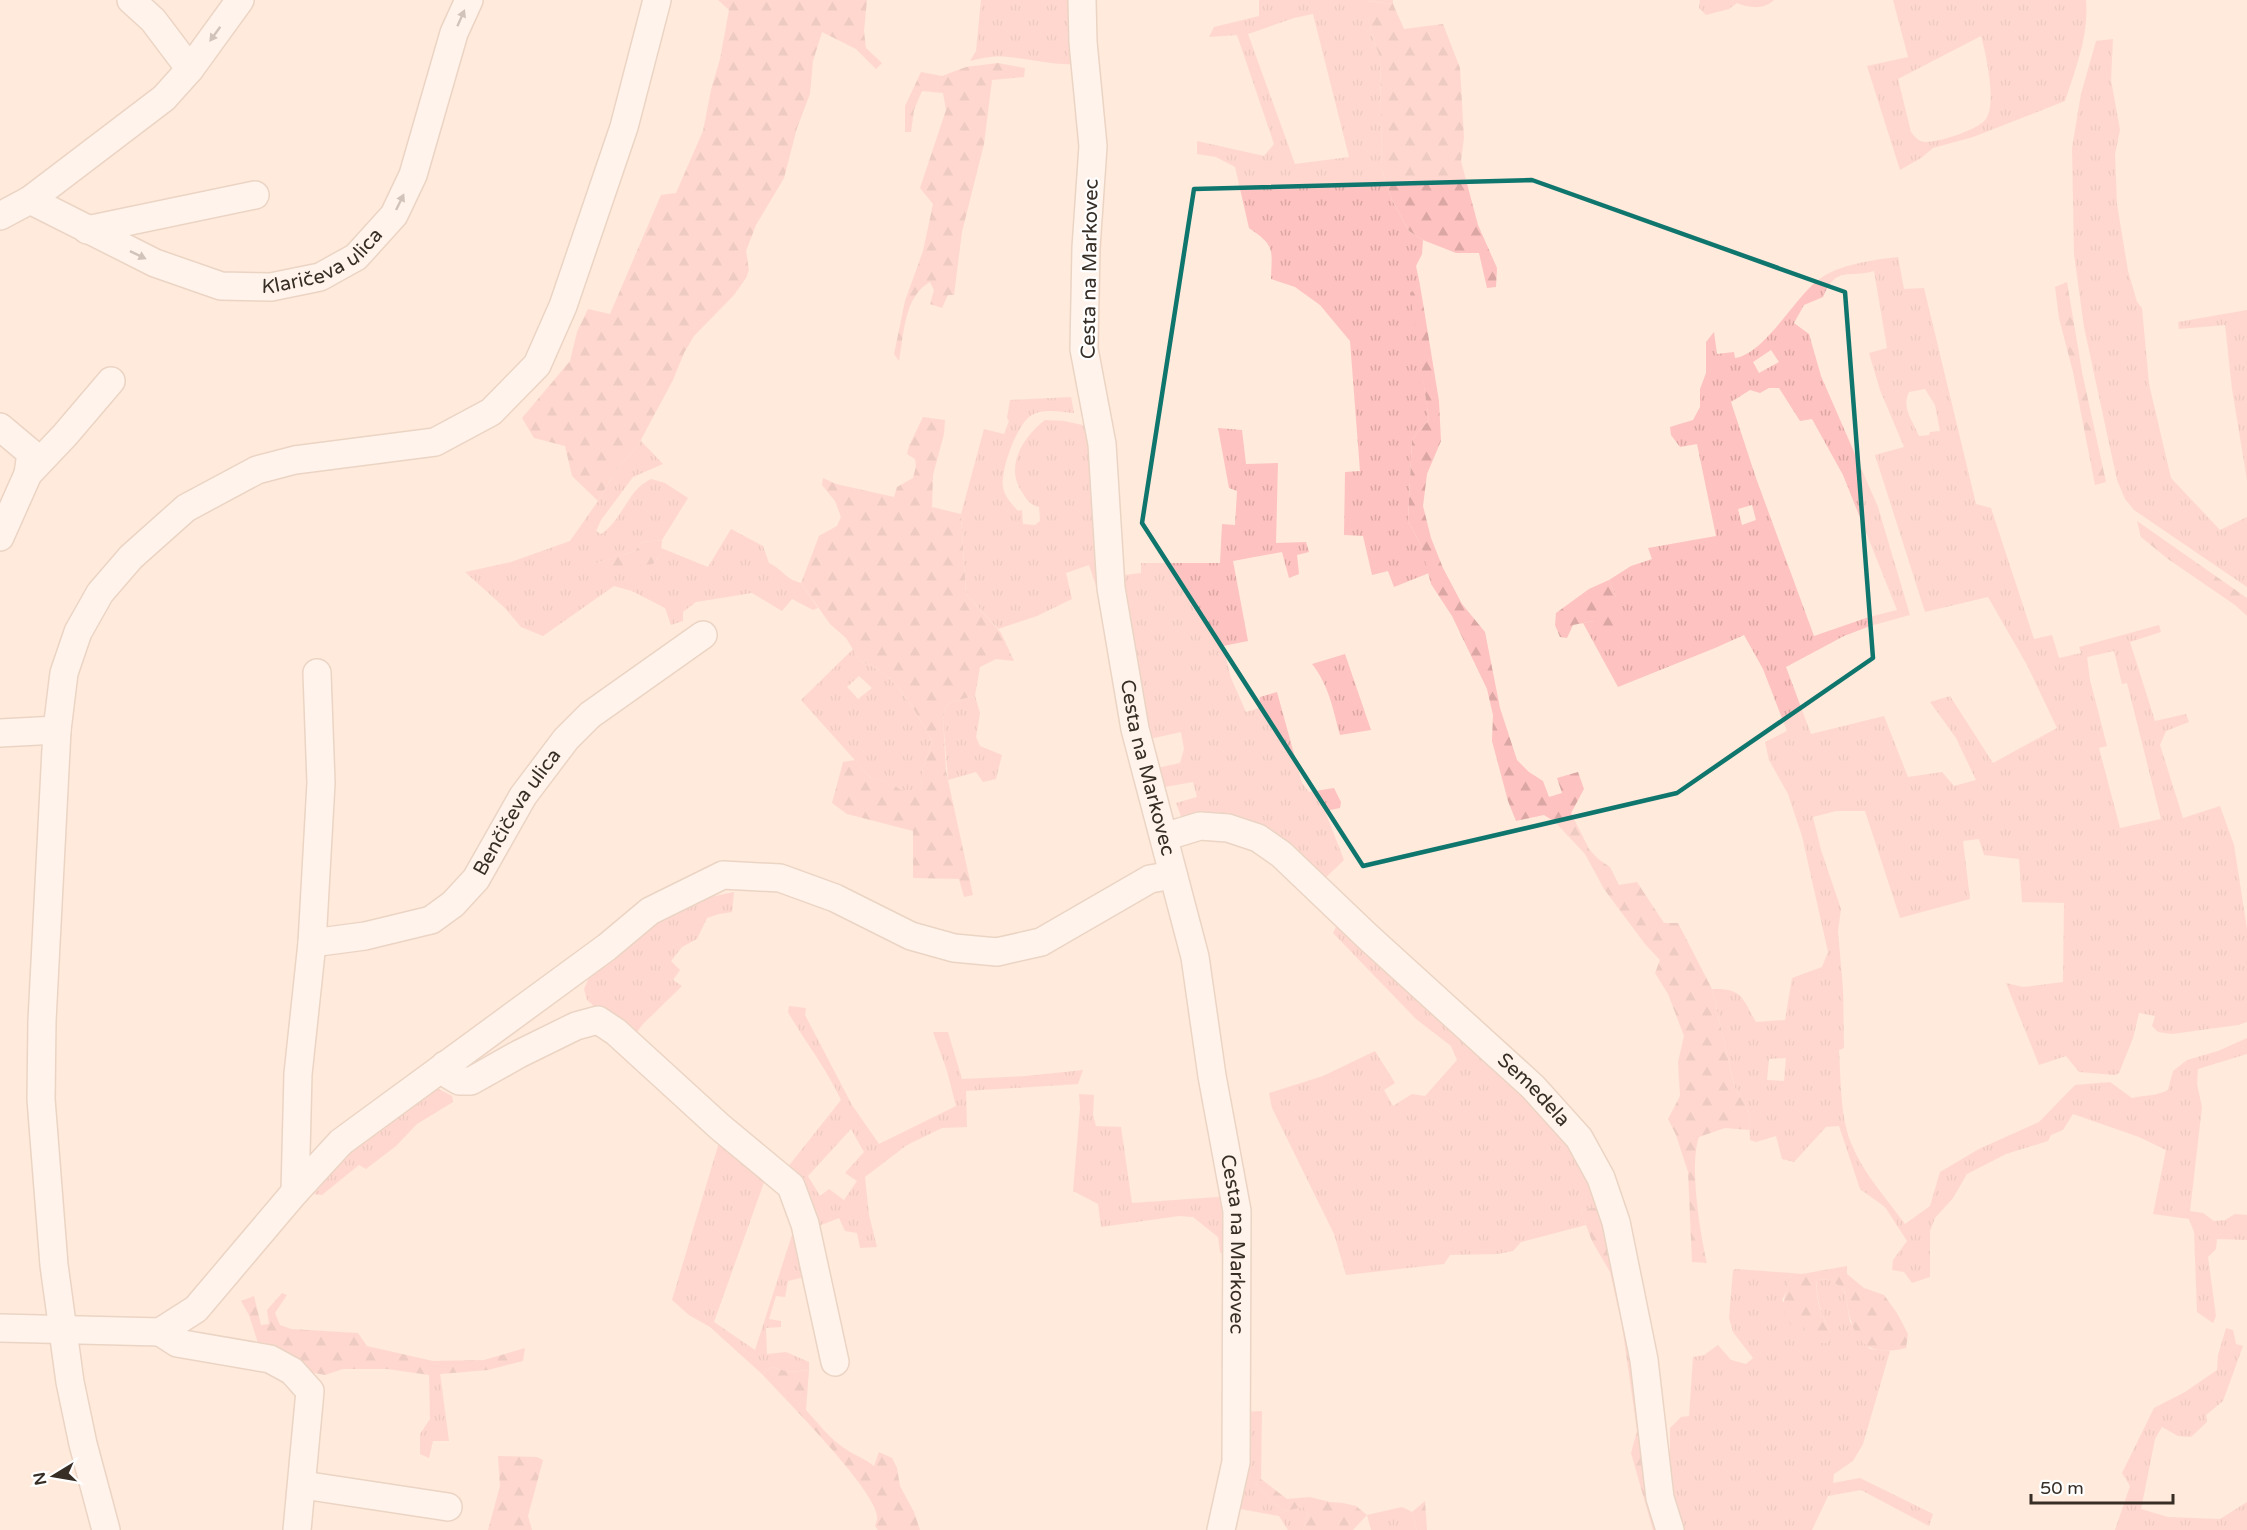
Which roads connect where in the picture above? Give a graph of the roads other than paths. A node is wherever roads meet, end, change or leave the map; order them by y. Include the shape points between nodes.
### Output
1 (131, 0) edge
2 (240, 0) edge
3 (469, 0) edge
4 (657, 0) edge
5 (1082, 0) edge
6 (190, 69) junction
7 (255, 195) dead end
8 (30, 201) junction
9 (0, 216) edge
10 (87, 230) junction
11 (111, 381) dead end
12 (0, 427) edge
13 (28, 474) junction
14 (0, 537) edge
15 (703, 635) dead end
16 (317, 673) dead end
17 (57, 730) junction
18 (0, 733) edge
19 (1164, 837) junction
20 (1173, 875) junction
21 (312, 943) junction
22 (445, 1065) junction
23 (295, 1192) junction
24 (0, 1328) edge
25 (63, 1329) junction
26 (160, 1332) junction
27 (836, 1362) dead end
28 (303, 1485) junction
29 (448, 1507) dead end
30 (106, 1530) edge
31 (297, 1530) edge
32 (1221, 1530) edge
33 (1670, 1530) edge

1 - 6 street via 153,20
2 -> 6 street
10 -> 3 street, Klaričeva ulica via 155,263 221,286 281,285 320,276 356,257 393,215 413,175 454,33
4 - 17 street via 624,127 563,306 537,365 490,412 435,442 295,460 257,470 186,508 131,557 100,593 78,632 64,673
5 - 19 street, Cesta na Markovec via 1093,146 1084,349 1102,444 1111,588 1135,729
6 - 8 street via 164,98
7 - 10 street
8 - 9 street
8 - 10 street, Klaričeva ulica
11 - 13 street
12 - 13 street via 31,453
13 - 14 street
15 - 21 street, Benčičeva ulica via 590,715 574,731 523,796 476,879 453,904 431,920 365,936
16 - 21 street via 321,783
17 - 18 street
17 - 25 street via 41,1099
19 - 20 street, Cesta na Markovec
19 - 33 street, Semedela via 1200,826 1228,828 1258,838 1281,854 1533,1087 1579,1138 1601,1178 1616,1222 1644,1360 1660,1498
20 - 22 street via 1150,879 1041,942 997,951 954,948 911,936 835,898 780,878 723,875 650,911
20 - 32 street, Cesta na Markovec via 1195,957 1237,1211 1236,1462
21 - 23 street via 298,1074
22 - 23 street via 340,1142
22 - 27 street via 449,1075 459,1081 471,1081 576,1026 598,1020 616,1032 791,1186 805,1224
23 - 26 street via 196,1310
24 - 25 street
25 - 26 street
25 - 30 street via 83,1444
26 - 28 street via 177,1343 270,1359 292,1371 310,1390
28 - 29 street
28 - 31 street

